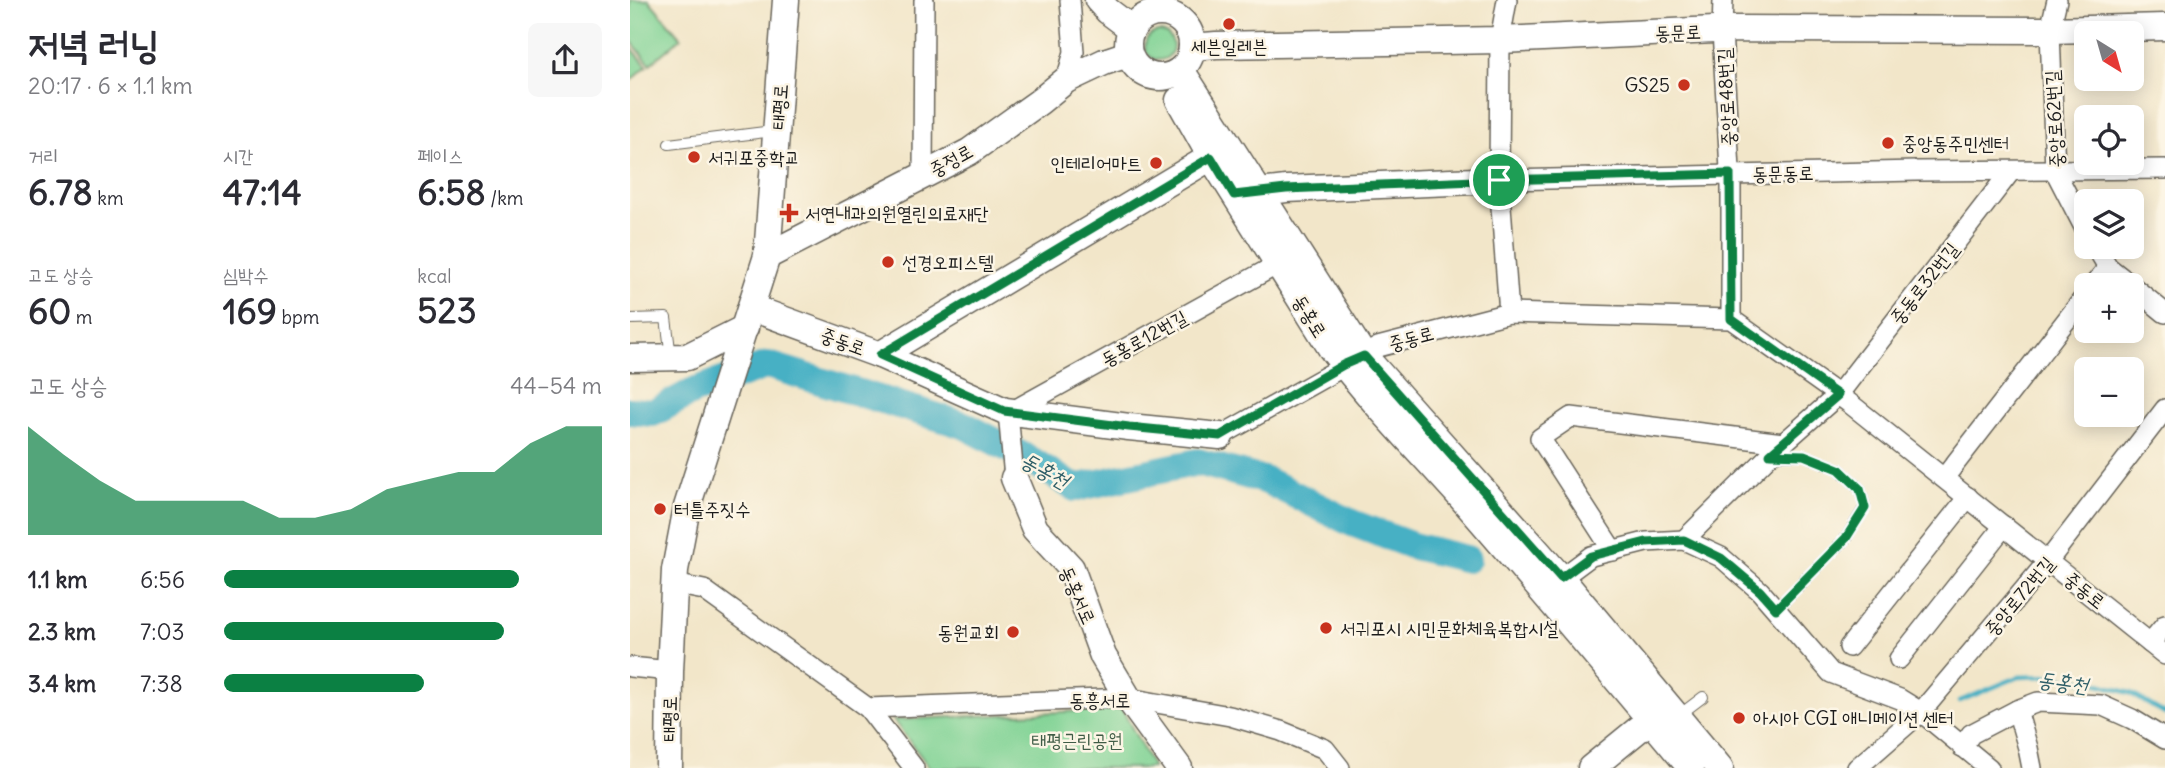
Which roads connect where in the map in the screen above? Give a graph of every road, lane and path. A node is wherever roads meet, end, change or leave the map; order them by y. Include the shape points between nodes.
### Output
1 (786, 0) edge
2 (924, 0) edge
3 (1070, 0) edge
4 (1098, 0) edge
5 (1507, 0) edge
6 (1723, 0) edge
7 (2057, 0) edge
8 (1166, 7) edge
9 (2165, 27) edge
10 (1722, 30) junction
11 (2050, 30) junction
12 (1500, 40) junction
13 (1130, 42) junction
14 (1180, 65) junction
15 (1066, 80) junction
16 (777, 131) junction
17 (669, 144) dead end
18 (1211, 157) junction
19 (2165, 169) edge
20 (2011, 171) junction
21 (2054, 171) junction
22 (1730, 174) junction
23 (923, 176) junction
24 (1499, 180) junction
25 (1246, 193) junction
26 (2074, 208) edge
27 (767, 256) junction
28 (2103, 259) edge
29 (1278, 264) junction
30 (2108, 267) junction
31 (2103, 273) edge
32 (2115, 273) edge
33 (2144, 296) edge
34 (2074, 310) edge
35 (1509, 313) junction
36 (2165, 313) edge
37 (630, 319) edge
38 (1731, 319) junction
39 (746, 324) junction
40 (880, 355) junction
41 (630, 358) edge
42 (671, 358) junction
43 (1354, 360) junction
44 (1838, 395) junction
45 (2165, 409) edge
46 (1009, 412) junction
47 (1220, 436) joint
48 (1776, 449) junction
49 (1014, 478) joint
50 (1944, 478) junction
51 (1968, 497) junction
52 (2004, 526) junction
53 (1684, 540) junction
54 (1613, 551) junction
55 (2048, 561) junction
56 (674, 584) junction
57 (1553, 585) junction
58 (1776, 609) junction
59 (2165, 625) edge
60 (1849, 647) dead end
61 (2157, 649) edge
62 (1899, 659) dead end
63 (630, 667) edge
64 (670, 671) junction
65 (1703, 697) dead end
66 (1128, 698) junction
67 (868, 708) junction
68 (2017, 710) junction
69 (1921, 712) junction
70 (1676, 717) junction
71 (1650, 720) junction
72 (2165, 739) edge
73 (1962, 747) junction
74 (669, 768) edge
75 (914, 768) edge
76 (1179, 768) edge
77 (1340, 768) edge
78 (1591, 768) edge
79 (1691, 768) edge
80 (1720, 768) edge
81 (1857, 768) edge
82 (1989, 768) edge
83 (2032, 768) edge

1 - 16 main road, 태평로
2 - 23 street
3 - 15 street via 1074,52
4 - 13 main road
5 - 12 street
6 - 10 street, 중앙로48번길
7 - 11 street, 중앙로62번길
8 - 13 main road via 1146,16
8 - 14 main road via 1191,38
9 - 11 main road, 동문로
10 - 11 main road, 동문로
10 - 12 main road, 동문로
10 - 22 street, 중앙로48번길
11 - 21 street, 중앙로62번길
12 - 14 main road, 동문로 via 1216,45
12 - 24 street
13 - 14 main road via 1137,68 1146,75 1156,78
13 - 15 main road, 중정로 via 1104,62
14 - 18 main road, 동홍로
14 - 25 main road, 동홍로
15 - 23 main road, 중정로 via 969,152
16 - 17 lane
16 - 27 main road, 태평로
18 - 25 main road, 동홍로
18 - 40 main road
19 - 21 street, 동문동로
20 - 21 street, 동문동로
20 - 22 street, 동문동로
20 - 44 street, 중동로32번길
21 - 26 street, 중앙로62번길
22 - 24 street, 동문동로
22 - 38 street, 중앙로48번길
23 - 27 main road, 중정로
24 - 25 main road, 동문동로
24 - 35 street
25 - 29 main road, 동홍로
25 - 43 main road, 동홍로
27 - 39 main road, 태평로
28 - 30 street
29 - 43 main road, 동홍로
29 - 46 street, 동홍로12번길
30 - 31 street
30 - 32 street
33 - 36 street
34 - 50 street
35 - 38 street, 중동로
35 - 43 street, 중동로 via 1378,347
37 - 42 lane via 666,318
38 - 44 street, 중동로
39 - 40 main road, 중동로
39 - 42 main road via 687,357
39 - 56 main road, 태평로 via 687,507
40 - 46 main road, 중동로
41 - 42 main road
43 - 47 street, 중동로
43 - 57 main road, 동홍로 via 1386,416
44 - 48 street
44 - 50 street, 중동로
45 - 55 street, 중앙로72번길
46 - 47 main road, 중동로
46 - 49 street, 동홍서로
48 - 53 street
48 - 54 street via 1571,417 1540,438
48 - 58 lane via 1839,469 1860,489 1865,508 1846,538
49 - 66 main road, 동홍서로 via 1035,529 1071,568 1103,656
50 - 51 street, 중동로
51 - 52 street, 중동로
51 - 60 street
52 - 55 street, 중동로
52 - 62 street
53 - 54 street via 1646,542
53 - 58 street via 1721,558
54 - 57 street via 1591,556
55 - 61 street, 중동로
55 - 69 street, 중앙로72번길
56 - 64 main road, 태평로
56 - 67 street via 704,590
57 - 70 main road, 동홍로
57 - 71 main road, 동홍로
58 - 69 street via 1831,673 1900,699
59 - 61 street
63 - 64 street, 태평로
64 - 74 main road, 태평로
65 - 70 lane
66 - 67 street, 동흥서로
66 - 76 main road, 동홍서로
66 - 77 street, 동흥서로 via 1230,716 1281,731 1325,749
67 - 75 street
68 - 72 street via 2038,702 2101,705
68 - 73 street via 1971,734
68 - 83 street
69 - 73 street
69 - 81 street, 중앙로72번길
70 - 71 main road
70 - 80 main road, 동홍로
71 - 78 main road
71 - 79 main road, 동홍로
73 - 82 street

